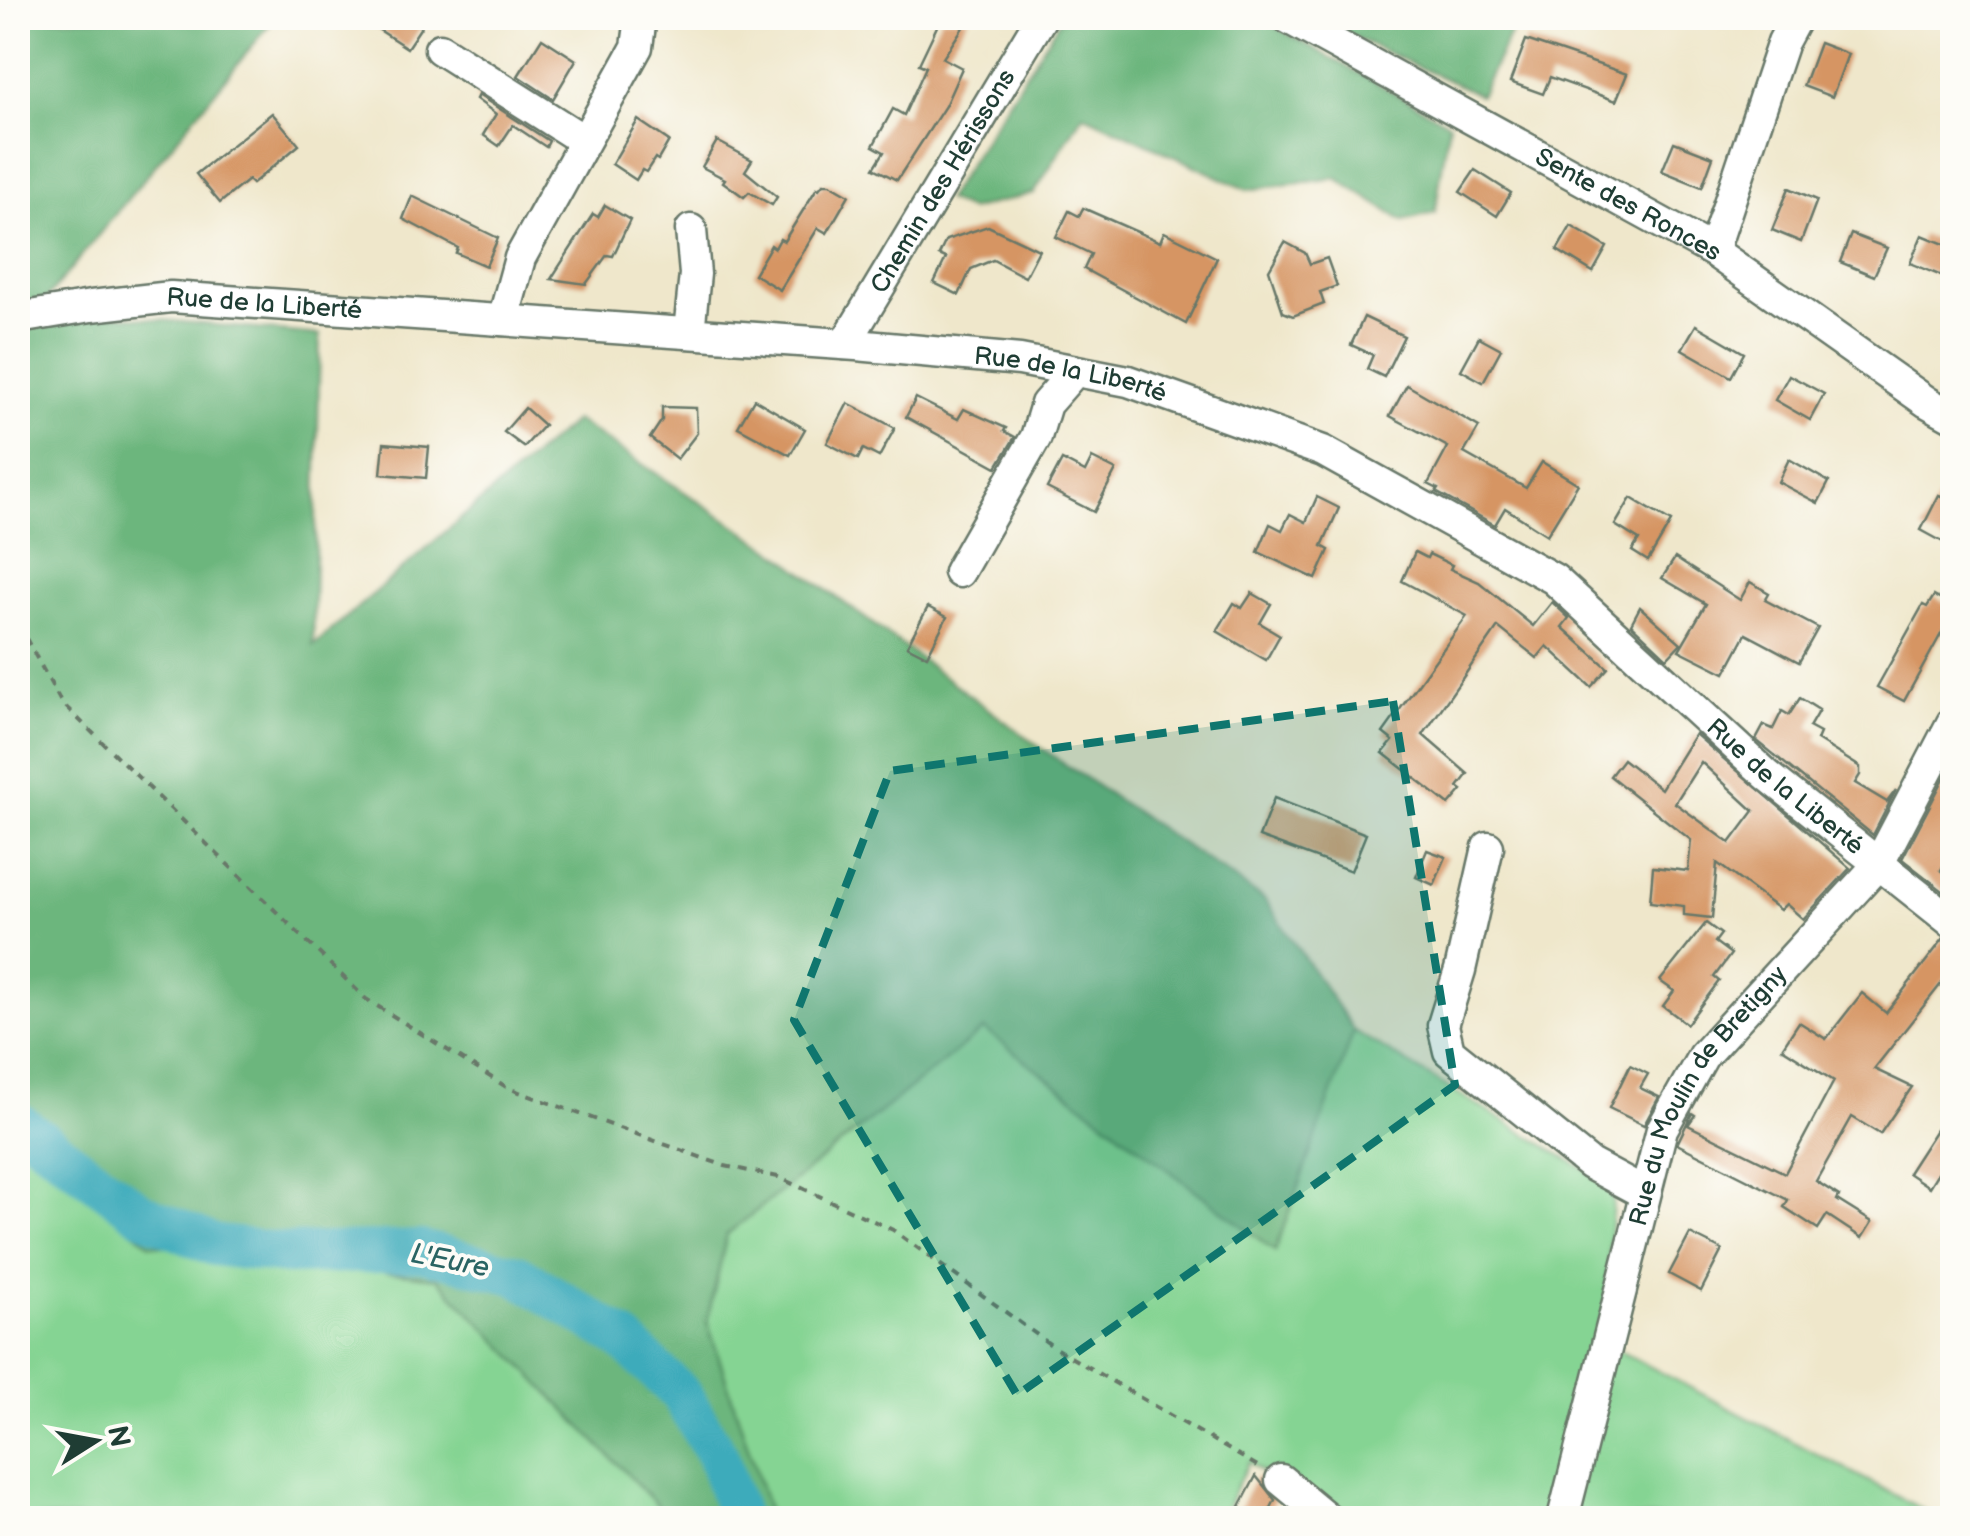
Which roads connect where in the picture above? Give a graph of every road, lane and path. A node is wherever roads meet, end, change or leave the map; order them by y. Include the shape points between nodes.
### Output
1 (641, 18) edge
2 (1042, 18) edge
3 (1288, 18) edge
4 (1796, 18) edge
5 (440, 49) dead end
6 (583, 140) junction
7 (691, 230) dead end
8 (1713, 251) junction
9 (18, 318) edge
10 (504, 320) junction
11 (689, 332) junction
12 (845, 344) junction
13 (1075, 371) junction
14 (1952, 416) edge
15 (959, 572) dead end
16 (18, 624) edge
17 (1952, 723) edge
18 (1488, 847) dead end
19 (1878, 865) junction
20 (1952, 922) edge
21 (1644, 1193) junction
22 (1280, 1480) joint
23 (1327, 1518) edge
24 (1563, 1518) edge

1 - 6 street via 637,47
2 - 12 street, Chemin des Hérissons
3 - 8 street, Sente des Ronces
4 - 8 street
5 - 6 street
6 - 10 street via 520,258
7 - 11 street
8 - 14 street, Sente des Ronces
9 - 10 street, Rue de la Liberté via 172,298
10 - 11 street, Rue de la Liberté
11 - 12 street, Rue de la Liberté
12 - 13 street, Rue de la Liberté
13 - 15 street via 1046,404 1036,437
13 - 19 street, Rue de la Liberté via 1128,380 1323,451 1554,579 1767,775
16 - 22 path via 61,702 366,999 508,1088 725,1166 778,1178 893,1230 1054,1348
17 - 19 street, Rue du Moulin de Bretigny
18 - 21 street via 1443,1025 1449,1052 1590,1164
19 - 20 street, Rue de la Liberté
19 - 21 street, Rue du Moulin de Bretigny via 1704,1056 1662,1129
21 - 24 street, Rue du Moulin de Bretigny
22 - 23 street

